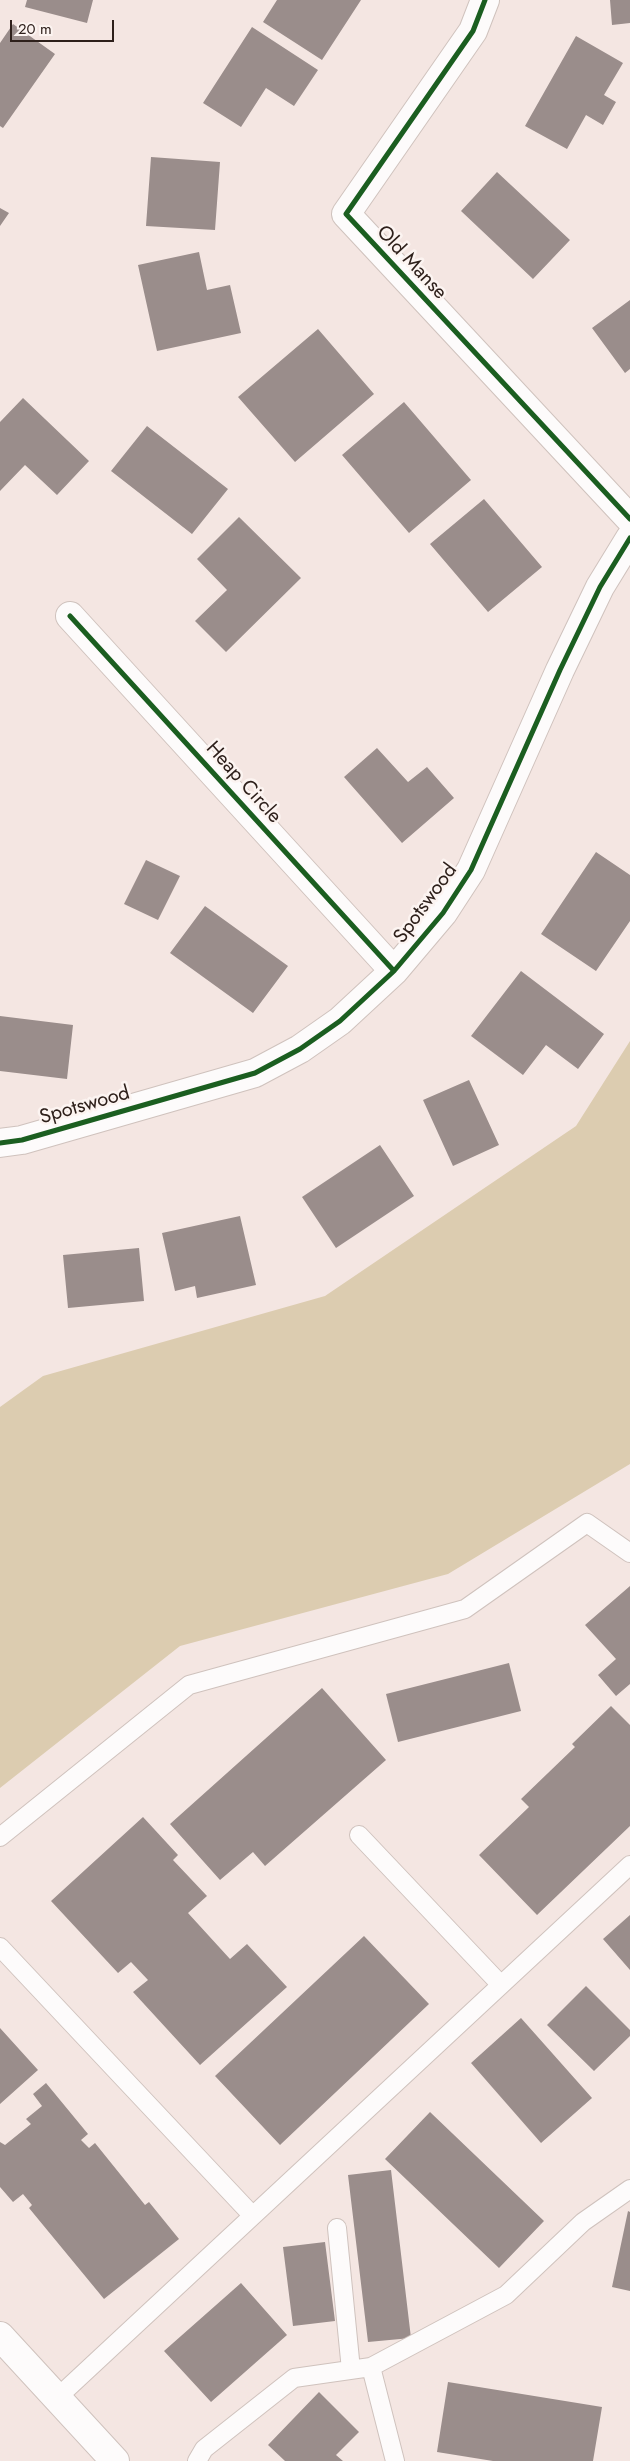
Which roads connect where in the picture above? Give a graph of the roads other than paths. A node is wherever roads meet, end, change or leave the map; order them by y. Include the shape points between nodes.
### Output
1 (485, 0) edge
2 (630, 519) edge
3 (630, 538) edge
4 (70, 616) dead end
5 (394, 970) junction
6 (0, 1143) edge
7 (630, 1553) edge
8 (359, 1835) dead end
9 (0, 1837) edge
10 (630, 1864) edge
11 (0, 1947) edge
12 (502, 1985) junction
13 (630, 2189) edge
14 (252, 2215) junction
15 (337, 2228) dead end
16 (0, 2336) edge
17 (371, 2367) junction
18 (351, 2370) junction
19 (57, 2398) junction
20 (115, 2461) edge
21 (197, 2461) edge
22 (395, 2461) edge

1 - 2 street, Old Manse via 473,31 346,214
3 - 5 street, Spotswood via 600,587 564,662 471,870 443,913
4 - 5 street, Heap Circle
5 - 6 street, Spotswood via 340,1021 300,1049 255,1073 22,1140
7 - 9 lane via 587,1523 465,1609 189,1685
8 - 12 lane
10 - 12 lane
11 - 14 lane
12 - 14 lane
13 - 17 lane via 583,2222 506,2295
14 - 19 lane
15 - 18 lane
16 - 19 street
17 - 18 lane
17 - 22 lane
18 - 21 lane via 294,2378 204,2449
19 - 20 street

